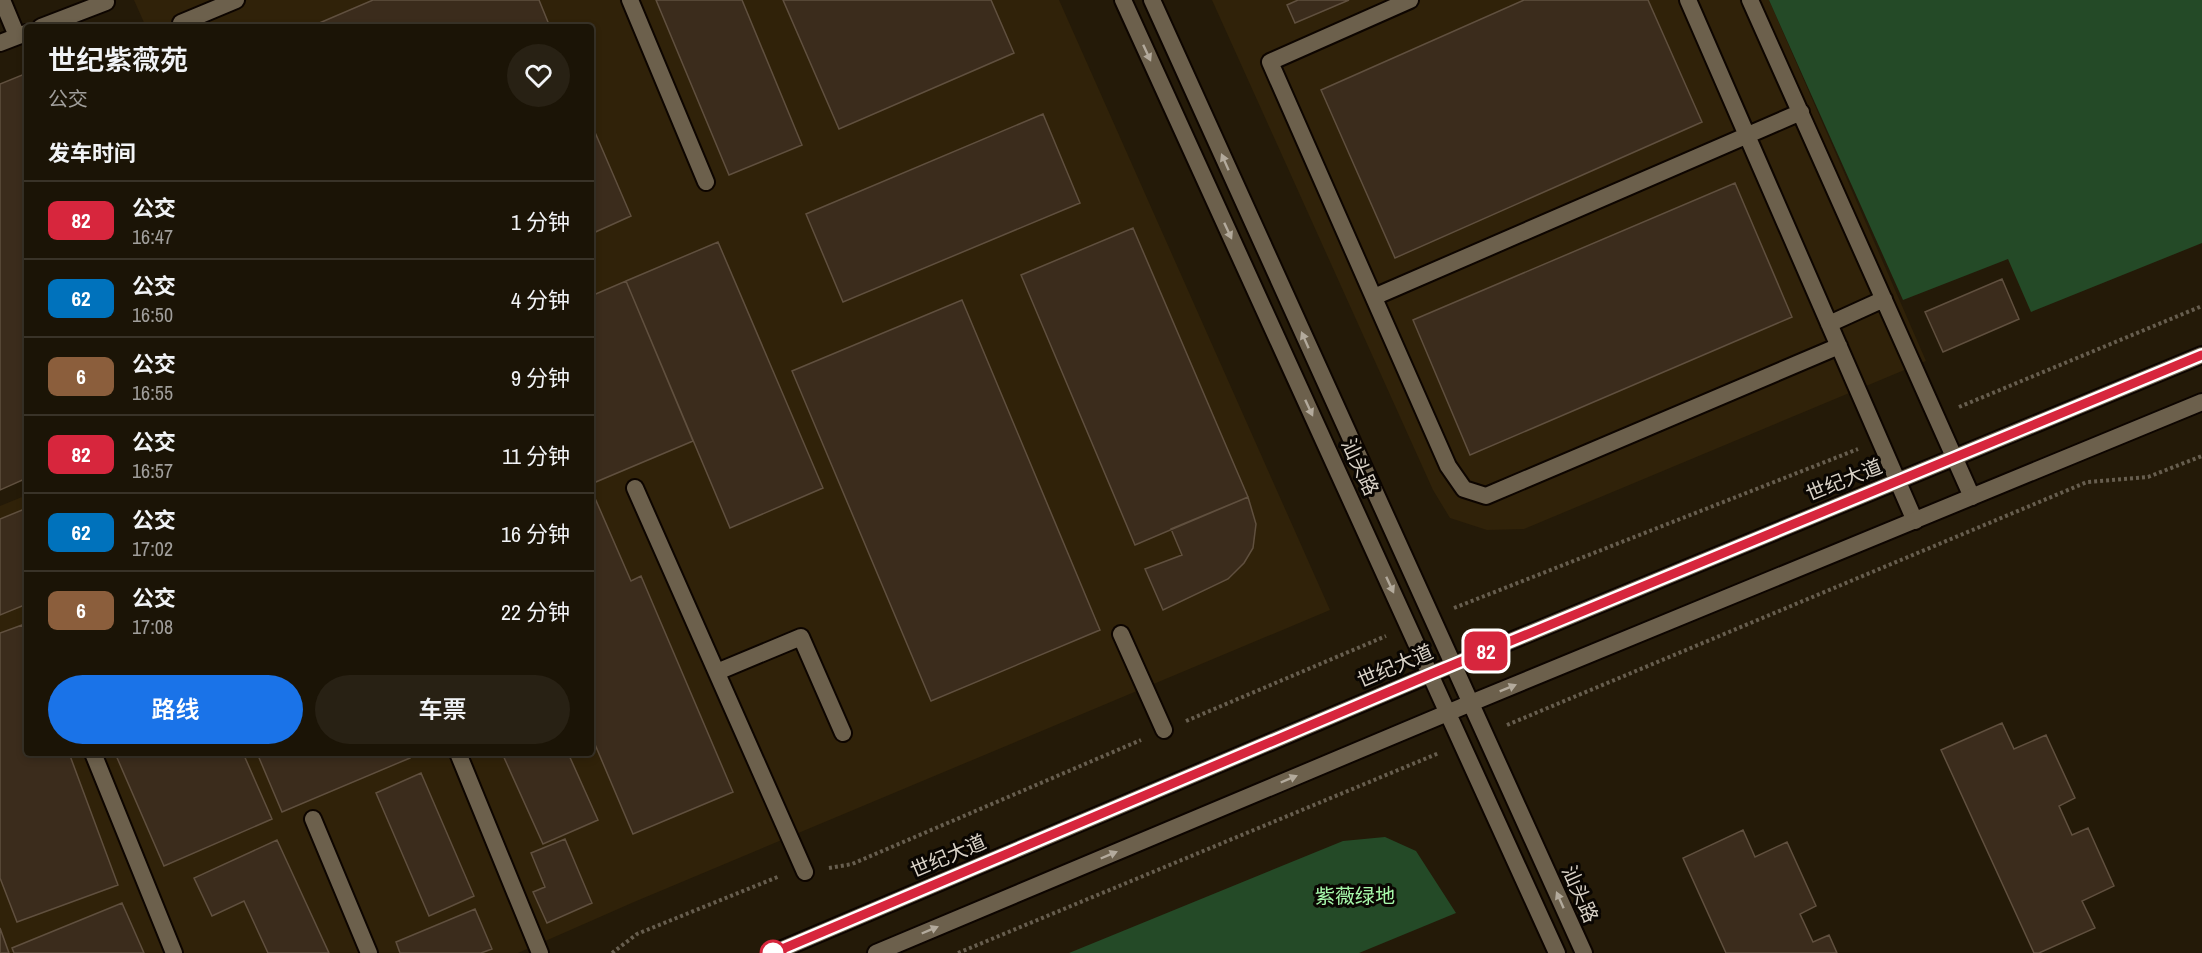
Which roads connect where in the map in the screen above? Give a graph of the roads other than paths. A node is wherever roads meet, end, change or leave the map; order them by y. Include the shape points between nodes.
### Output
1 (2, 0) edge
2 (105, 0) edge
3 (236, 0) edge
4 (630, 0) edge
5 (1123, 0) edge
6 (1152, 0) edge
7 (1410, 0) edge
8 (1688, 0) edge
9 (1750, 0) edge
10 (181, 23) dead end
11 (49, 24) edge
12 (22, 34) edge
13 (0, 43) edge
14 (1801, 112) junction
15 (1748, 135) junction
16 (706, 182) dead end
17 (1374, 297) junction
18 (1884, 299) junction
19 (1829, 324) junction
20 (1839, 345) junction
21 (2202, 355) edge
22 (2202, 402) edge
23 (1954, 457) junction
24 (1897, 481) junction
25 (635, 488) dead end
26 (1972, 497) junction
27 (1915, 521) junction
28 (1121, 634) dead end
29 (1452, 665) junction
30 (717, 672) junction
31 (1431, 674) junction
32 (1471, 703) junction
33 (1448, 712) junction
34 (1164, 730) dead end
35 (843, 733) dead end
36 (94, 756) edge
37 (459, 756) edge
38 (313, 819) dead end
39 (806, 872) dead end
40 (174, 953) edge
41 (369, 953) edge
42 (540, 953) edge
43 (773, 953) edge
44 (876, 953) edge
45 (1557, 953) edge
46 (1584, 953) edge

1 - 12 street
2 - 11 street
3 - 10 street
4 - 16 street
5 -> 31 street, 汕头路
29 -> 6 street, 汕头路
7 - 17 street via 1270,62
8 - 15 street
9 - 14 street
12 - 13 street
14 - 15 street
14 - 18 street
15 - 17 street
15 - 19 street
17 - 20 street via 1448,466 1464,489 1486,496
18 - 19 street
18 - 23 street
19 - 20 street
20 - 24 street
21 - 23 street, 世纪大道
22 - 26 street
23 - 24 street, 世纪大道
23 - 26 street
24 - 27 street
24 - 29 street, 世纪大道
25 - 30 street
26 - 27 street
32 -> 27 street
28 - 34 street
29 - 31 street, 世纪大道
29 - 32 street, 汕头路
30 - 35 street via 801,637
30 - 39 street
31 - 33 street, 汕头路
31 - 43 street, 世纪大道
32 - 33 street
46 -> 32 street, 汕头路
44 -> 33 street
33 - 45 street, 汕头路
36 - 40 street
37 - 42 street
38 - 41 street

